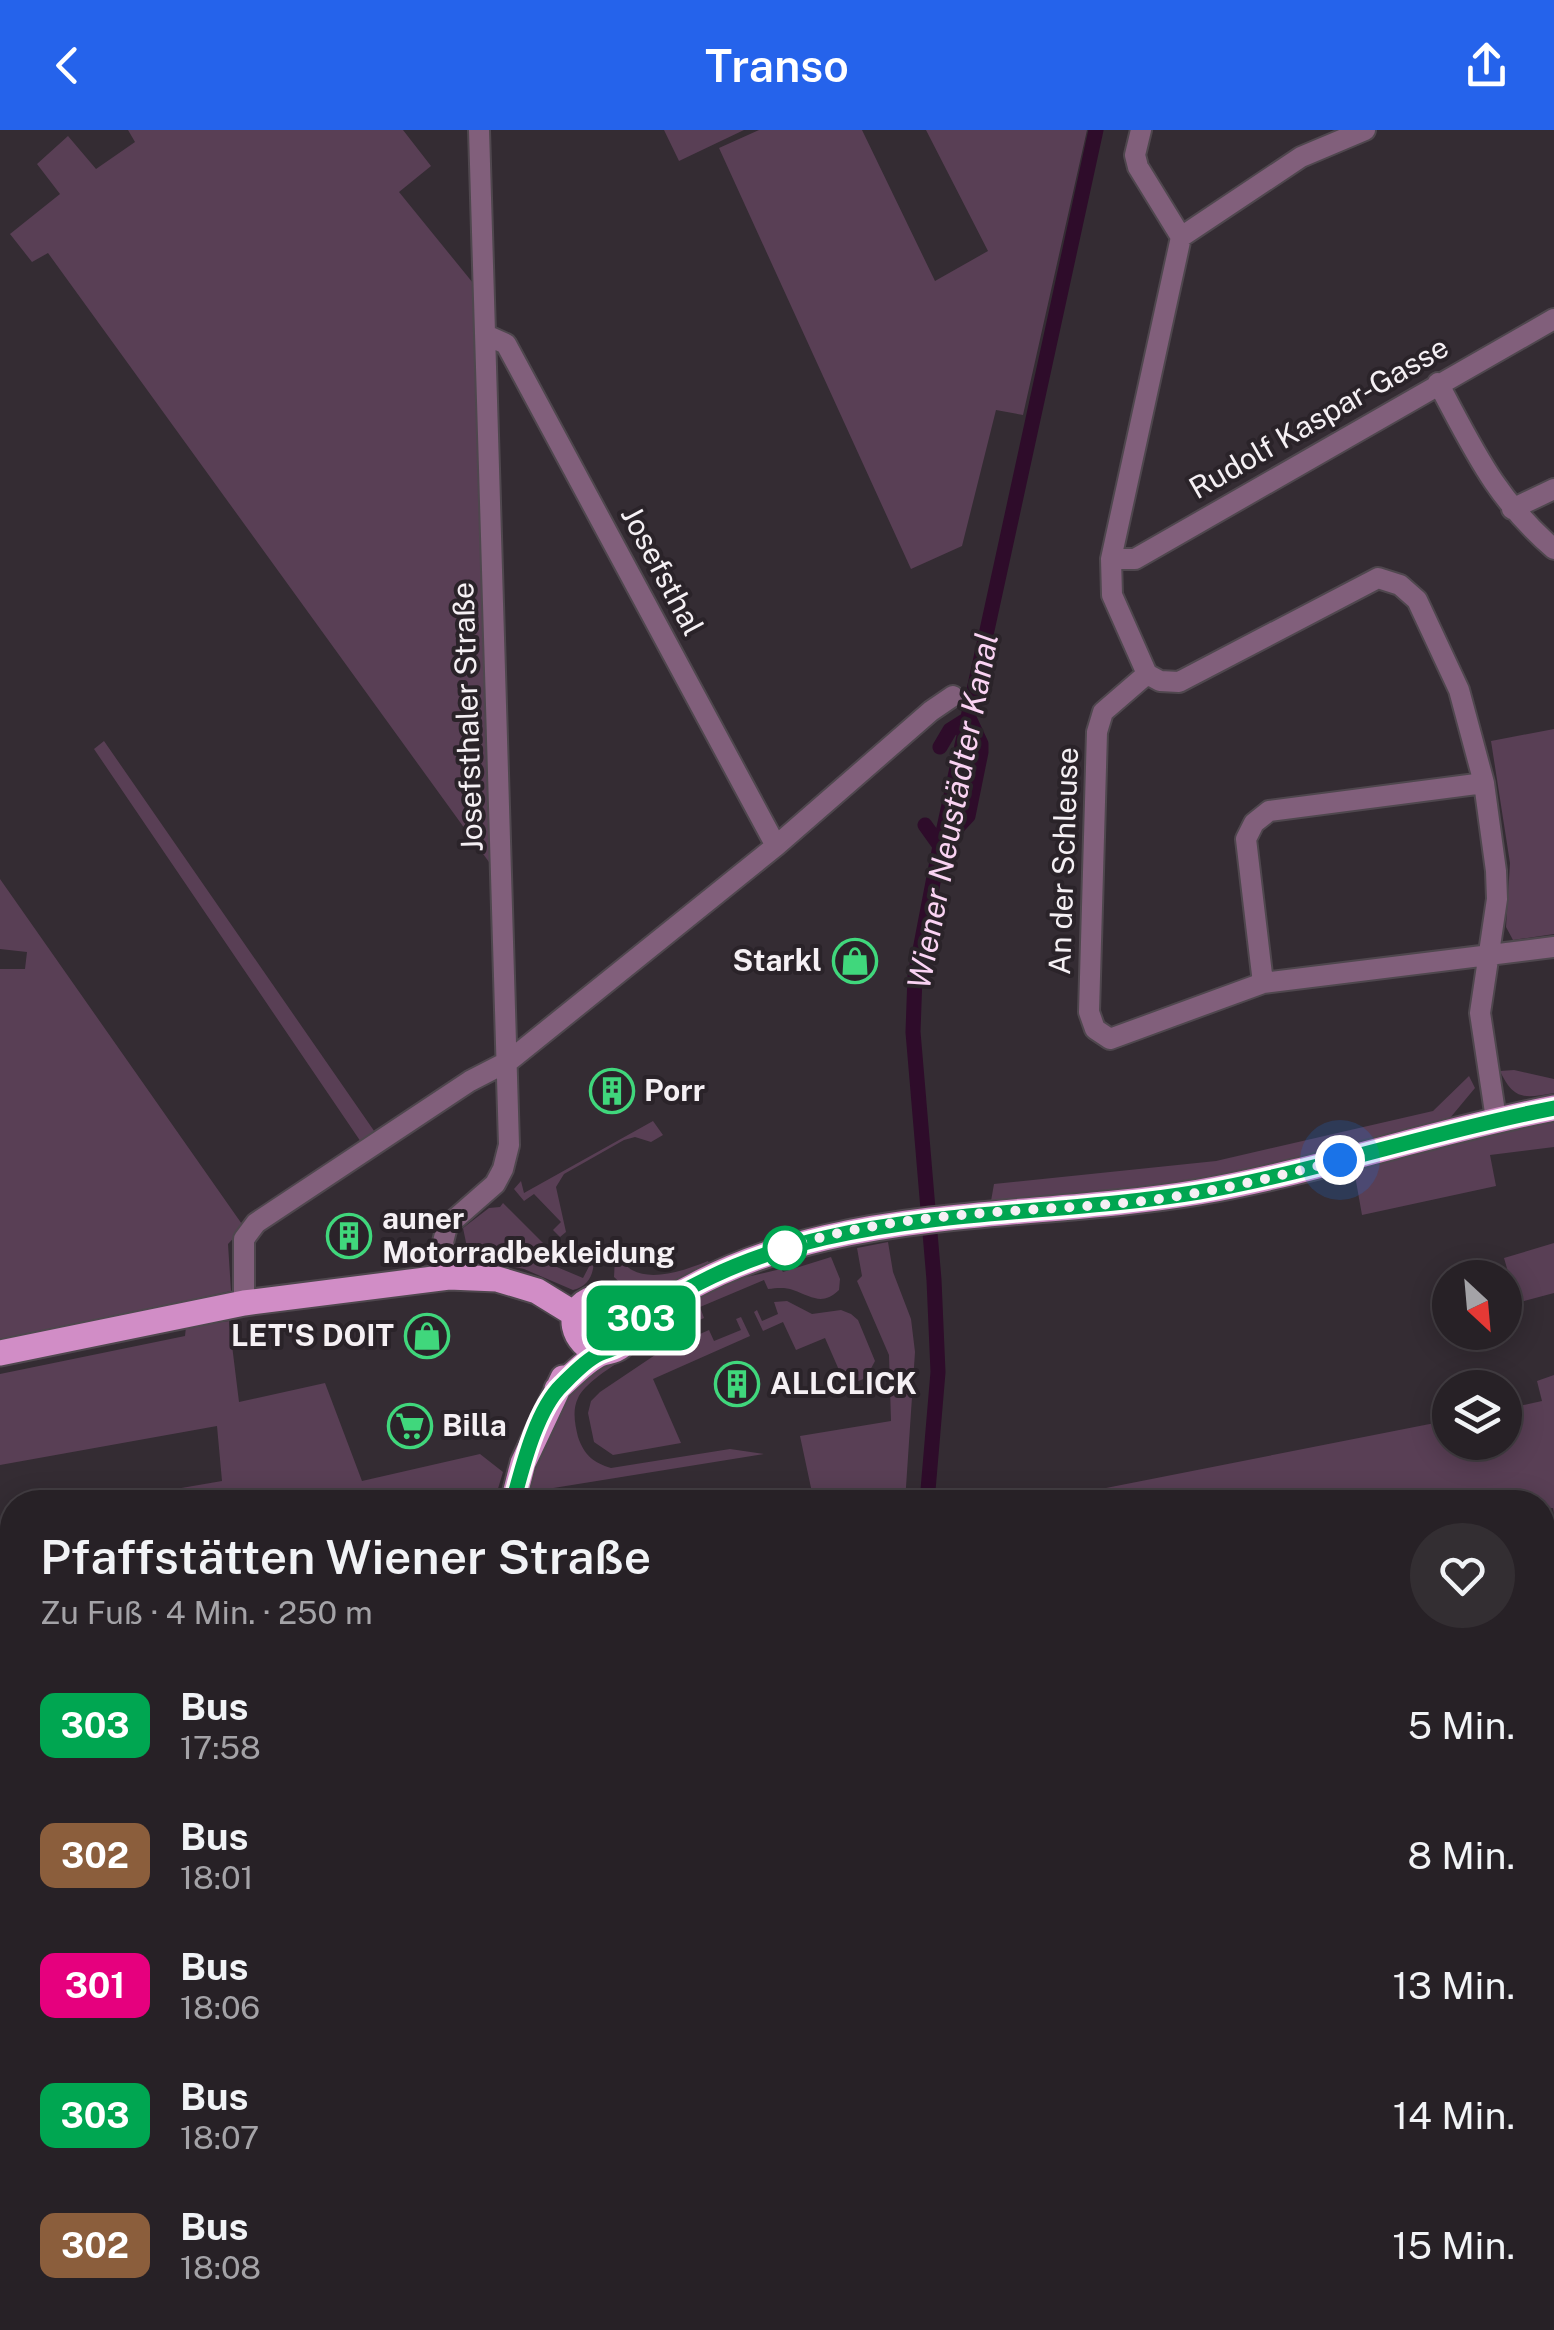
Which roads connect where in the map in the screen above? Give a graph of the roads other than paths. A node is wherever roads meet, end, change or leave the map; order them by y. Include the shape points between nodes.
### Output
1 (479, 130) edge
2 (1141, 130) edge
3 (1365, 130) edge
4 (1181, 237) junction
5 (1554, 319) edge
6 (486, 336) junction
7 (1438, 383) junction
8 (1554, 489) edge
9 (1512, 509) junction
10 (1554, 549) edge
11 (1111, 559) junction
12 (1147, 674) junction
13 (953, 696) dead end
14 (1484, 784) junction
15 (776, 846) junction
16 (1554, 947) edge
17 (1486, 957) junction
18 (1263, 983) junction
19 (509, 1061) junction
20 (1554, 1108) edge
21 (1496, 1119) junction
22 (449, 1277) junction
23 (244, 1303) junction
24 (627, 1315) junction
25 (585, 1336) junction
26 (0, 1353) edge
27 (516, 1490) edge

1 - 6 street, Josefsthaler Straße
2 - 4 street via 1138,167
3 - 4 street via 1300,157
4 - 11 street
5 - 7 street, Rudolf Kaspar-Gasse
6 - 15 street, Josefsthal via 506,344
6 - 19 street, Josefsthaler Straße
7 - 9 street
7 - 11 street, Rudolf Kaspar-Gasse via 1134,559
8 - 9 street
9 - 10 street
11 - 12 street via 1112,595
12 - 14 street via 1178,682 1378,578 1400,585 1417,600 1459,690
12 - 18 street, An der Schleuse via 1104,712 1097,732 1090,1012 1095,1029 1110,1039
13 - 15 street
14 - 17 street via 1497,899
14 - 18 street via 1269,811 1254,823 1246,838
15 - 19 street
16 - 17 street
17 - 18 street
17 - 21 street via 1480,1013
19 - 22 street, Josefsthaler Straße via 504,1168 446,1226
19 - 23 street via 256,1222 244,1239
20 - 21 main road
21 - 24 main road via 1200,1192 840,1233 787,1247
22 - 23 main road
22 - 25 main road via 497,1278 537,1291
23 - 26 main road
24 - 25 main road via 630,1335 618,1349
24 - 25 main road via 604,1296 592,1298
25 - 27 main road

